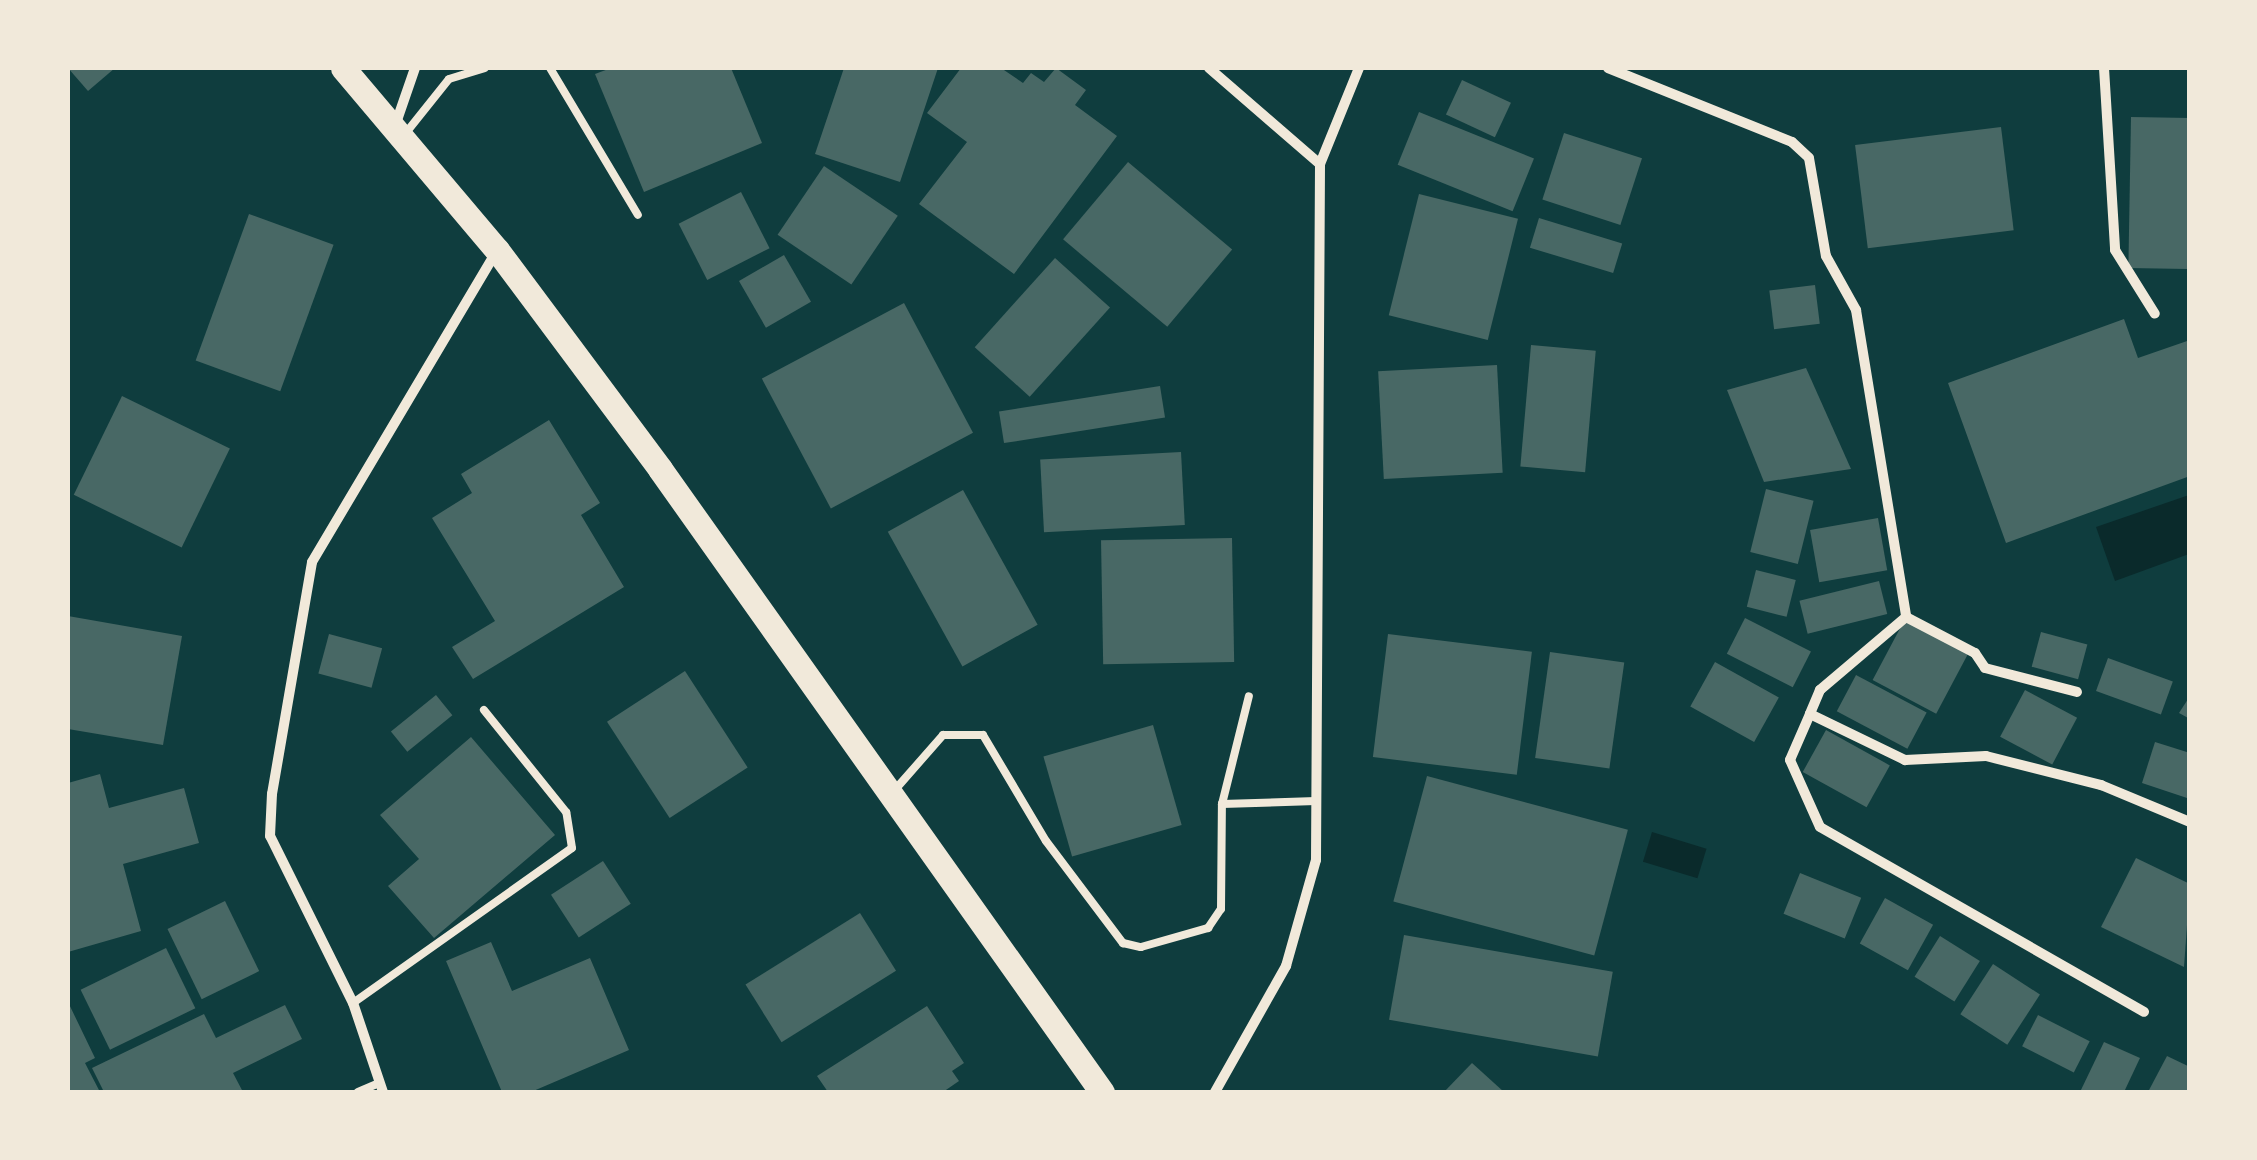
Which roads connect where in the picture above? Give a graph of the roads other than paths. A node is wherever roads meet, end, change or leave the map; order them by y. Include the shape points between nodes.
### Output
1 (343, 68) edge
2 (415, 68) edge
3 (484, 68) edge
4 (550, 68) edge
5 (1209, 68) edge
6 (1359, 68) edge
7 (1608, 68) edge
8 (2104, 68) edge
9 (398, 132) junction
10 (1320, 164) junction
11 (638, 216) dead end
12 (497, 250) junction
13 (2155, 314) dead end
14 (1906, 616) junction
15 (2077, 692) dead end
16 (1249, 696) dead end
17 (484, 710) dead end
18 (1810, 714) junction
19 (888, 798) junction
20 (1316, 800) junction
21 (1222, 804) junction
22 (2190, 822) edge
23 (354, 1002) junction
24 (2144, 1012) dead end
25 (1091, 1087) edge
26 (380, 1088) edge
27 (358, 1092) edge
28 (1215, 1092) edge

1 - 9 main road
2 - 9 street
3 - 9 lane via 449,79
4 - 11 lane
5 - 10 street
6 - 10 street
7 - 14 street via 1792,142 1809,158 1826,256 1856,310
8 - 13 street via 2115,250
9 - 12 main road
10 - 20 street
12 - 19 main road
12 - 23 street via 303,586 270,836
14 - 15 street via 1975,653 1985,668
14 - 18 street via 1820,690
16 - 21 lane
17 - 23 lane via 566,812 572,848
18 - 22 street via 1904,760 1986,756 2101,785
18 - 24 street via 1790,760 1792,780 1820,827
19 - 21 lane via 944,735 983,735 1046,841 1123,943 1141,948 1208,928 1221,909
19 - 25 main road
20 - 21 lane
20 - 28 street via 1316,860 1299,928
23 - 26 street
26 - 27 lane

